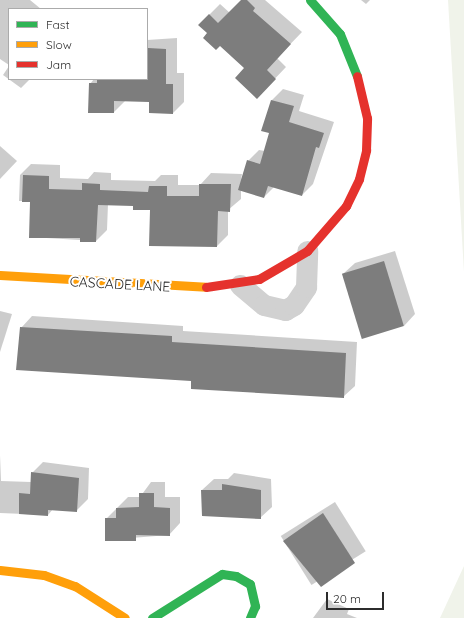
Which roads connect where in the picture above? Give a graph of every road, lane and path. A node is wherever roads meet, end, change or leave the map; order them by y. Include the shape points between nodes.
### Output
1 (310, 0) edge
2 (307, 251) junction
3 (0, 275) edge
4 (240, 285) junction
5 (0, 570) edge
6 (125, 618) edge
7 (152, 618) edge
8 (250, 618) edge

1 - 2 street, CASCADE LANE via 340,34 353,59 367,118 366,150 359,179 346,206
2 - 4 street, CASCADE LANE via 284,266
2 - 4 street via 306,287 302,297 290,307 264,305
3 - 4 street, CASCADE LANE via 184,288
5 - 6 street via 44,575 75,586
7 - 8 street via 222,574 236,576 250,584 255,606

